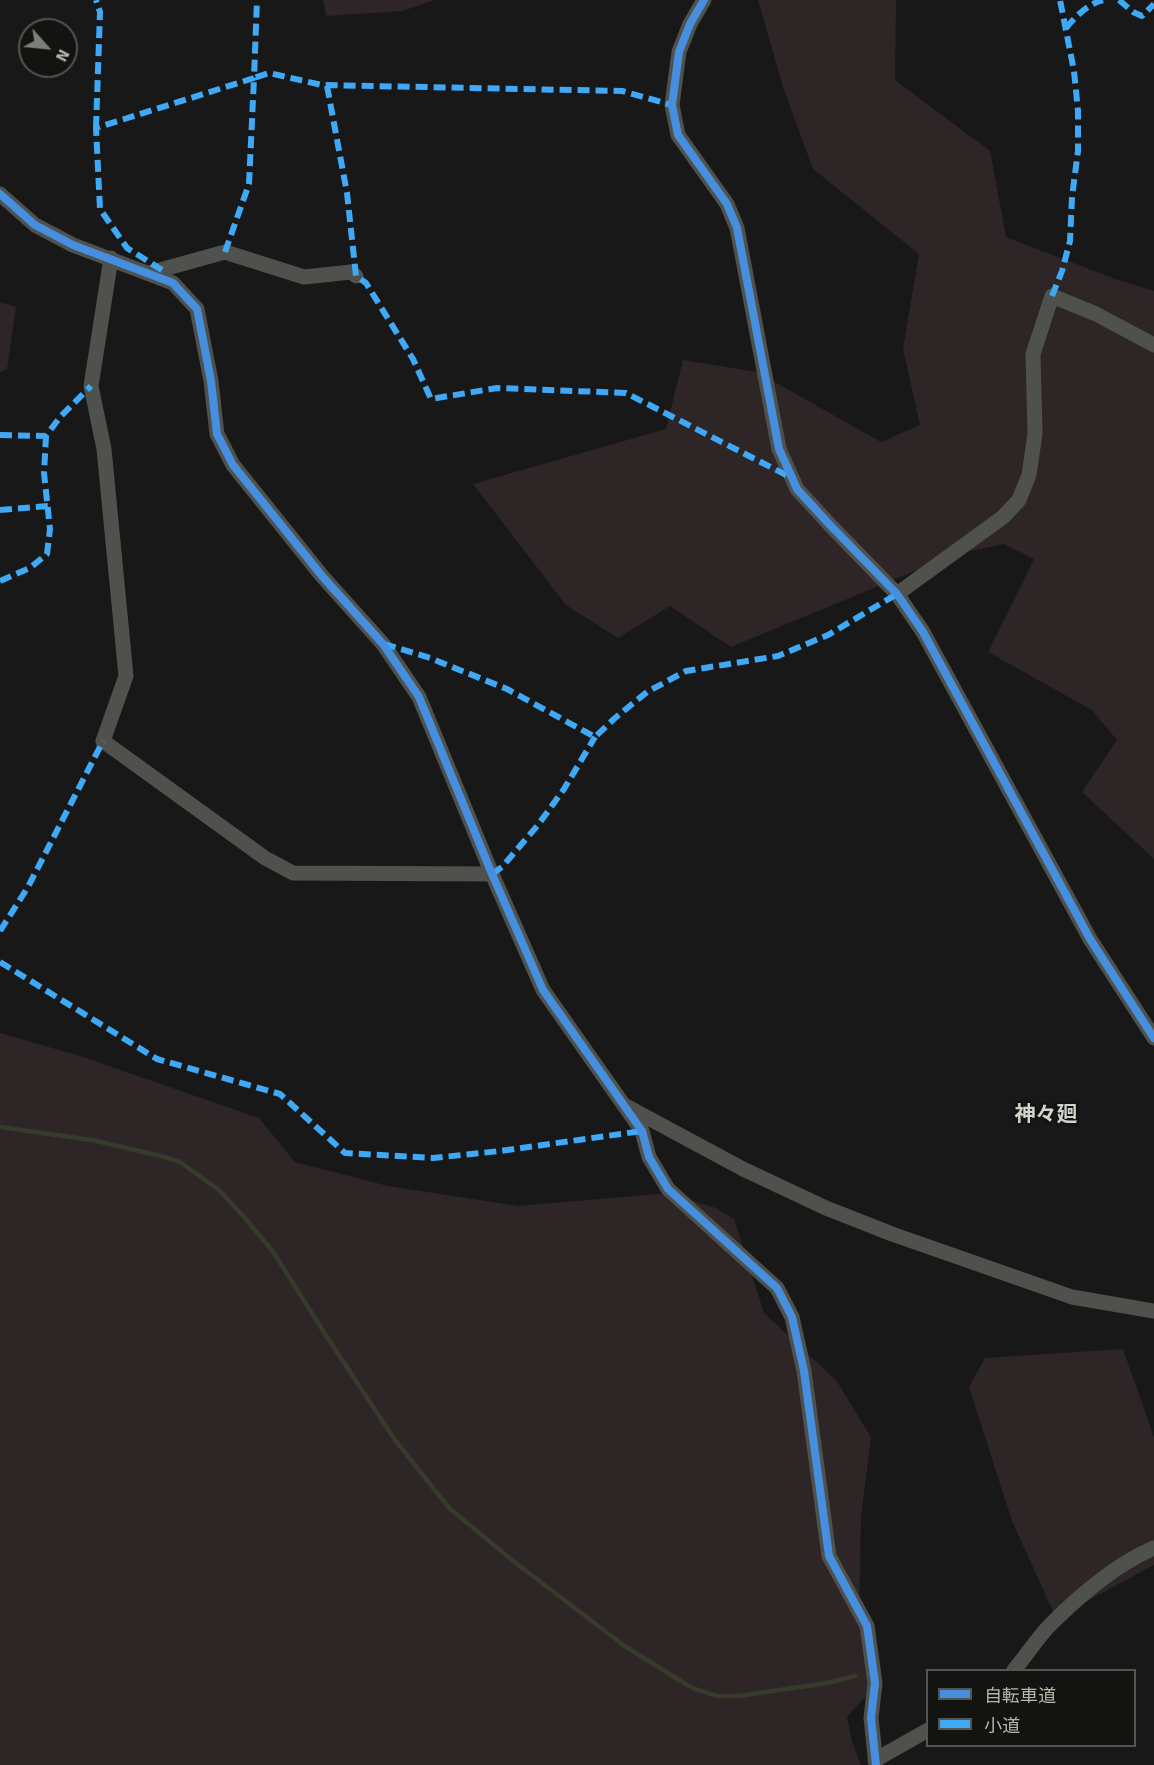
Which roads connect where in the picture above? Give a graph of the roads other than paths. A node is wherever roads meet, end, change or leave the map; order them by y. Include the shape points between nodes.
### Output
1 (704, 0) edge
2 (0, 194) edge
3 (111, 258) junction
4 (149, 273) junction
5 (356, 276) dead end
6 (1154, 345) edge
7 (897, 594) junction
8 (492, 874) junction
9 (1154, 1038) edge
10 (623, 1104) junction
11 (1154, 1311) edge
12 (1154, 1548) edge
13 (1016, 1669) edge
14 (926, 1731) edge
15 (875, 1763) edge

1 - 7 street via 679,52 672,105 678,135 728,204 737,228 779,449 797,489
2 - 3 street via 35,225 73,245
3 - 4 street
3 - 8 street via 91,386 104,449 126,676 103,741 265,858 293,873
4 - 5 street via 225,252 304,277 351,272
4 - 8 street via 173,283 197,309 217,434 233,465 322,576 383,644 419,698
6 - 7 street via 1052,296 1033,354 1035,434 1029,475 1019,500 1003,518
7 - 9 street via 923,632 1090,939
8 - 10 street via 543,990
10 - 11 street via 743,1169 881,1230 1072,1297
10 - 15 street via 642,1131 649,1157 668,1189 777,1288 792,1317 804,1371 829,1556 867,1626 874,1683 871,1718
12 - 13 street via 1138,1554 1090,1588 1048,1627
14 - 15 street

